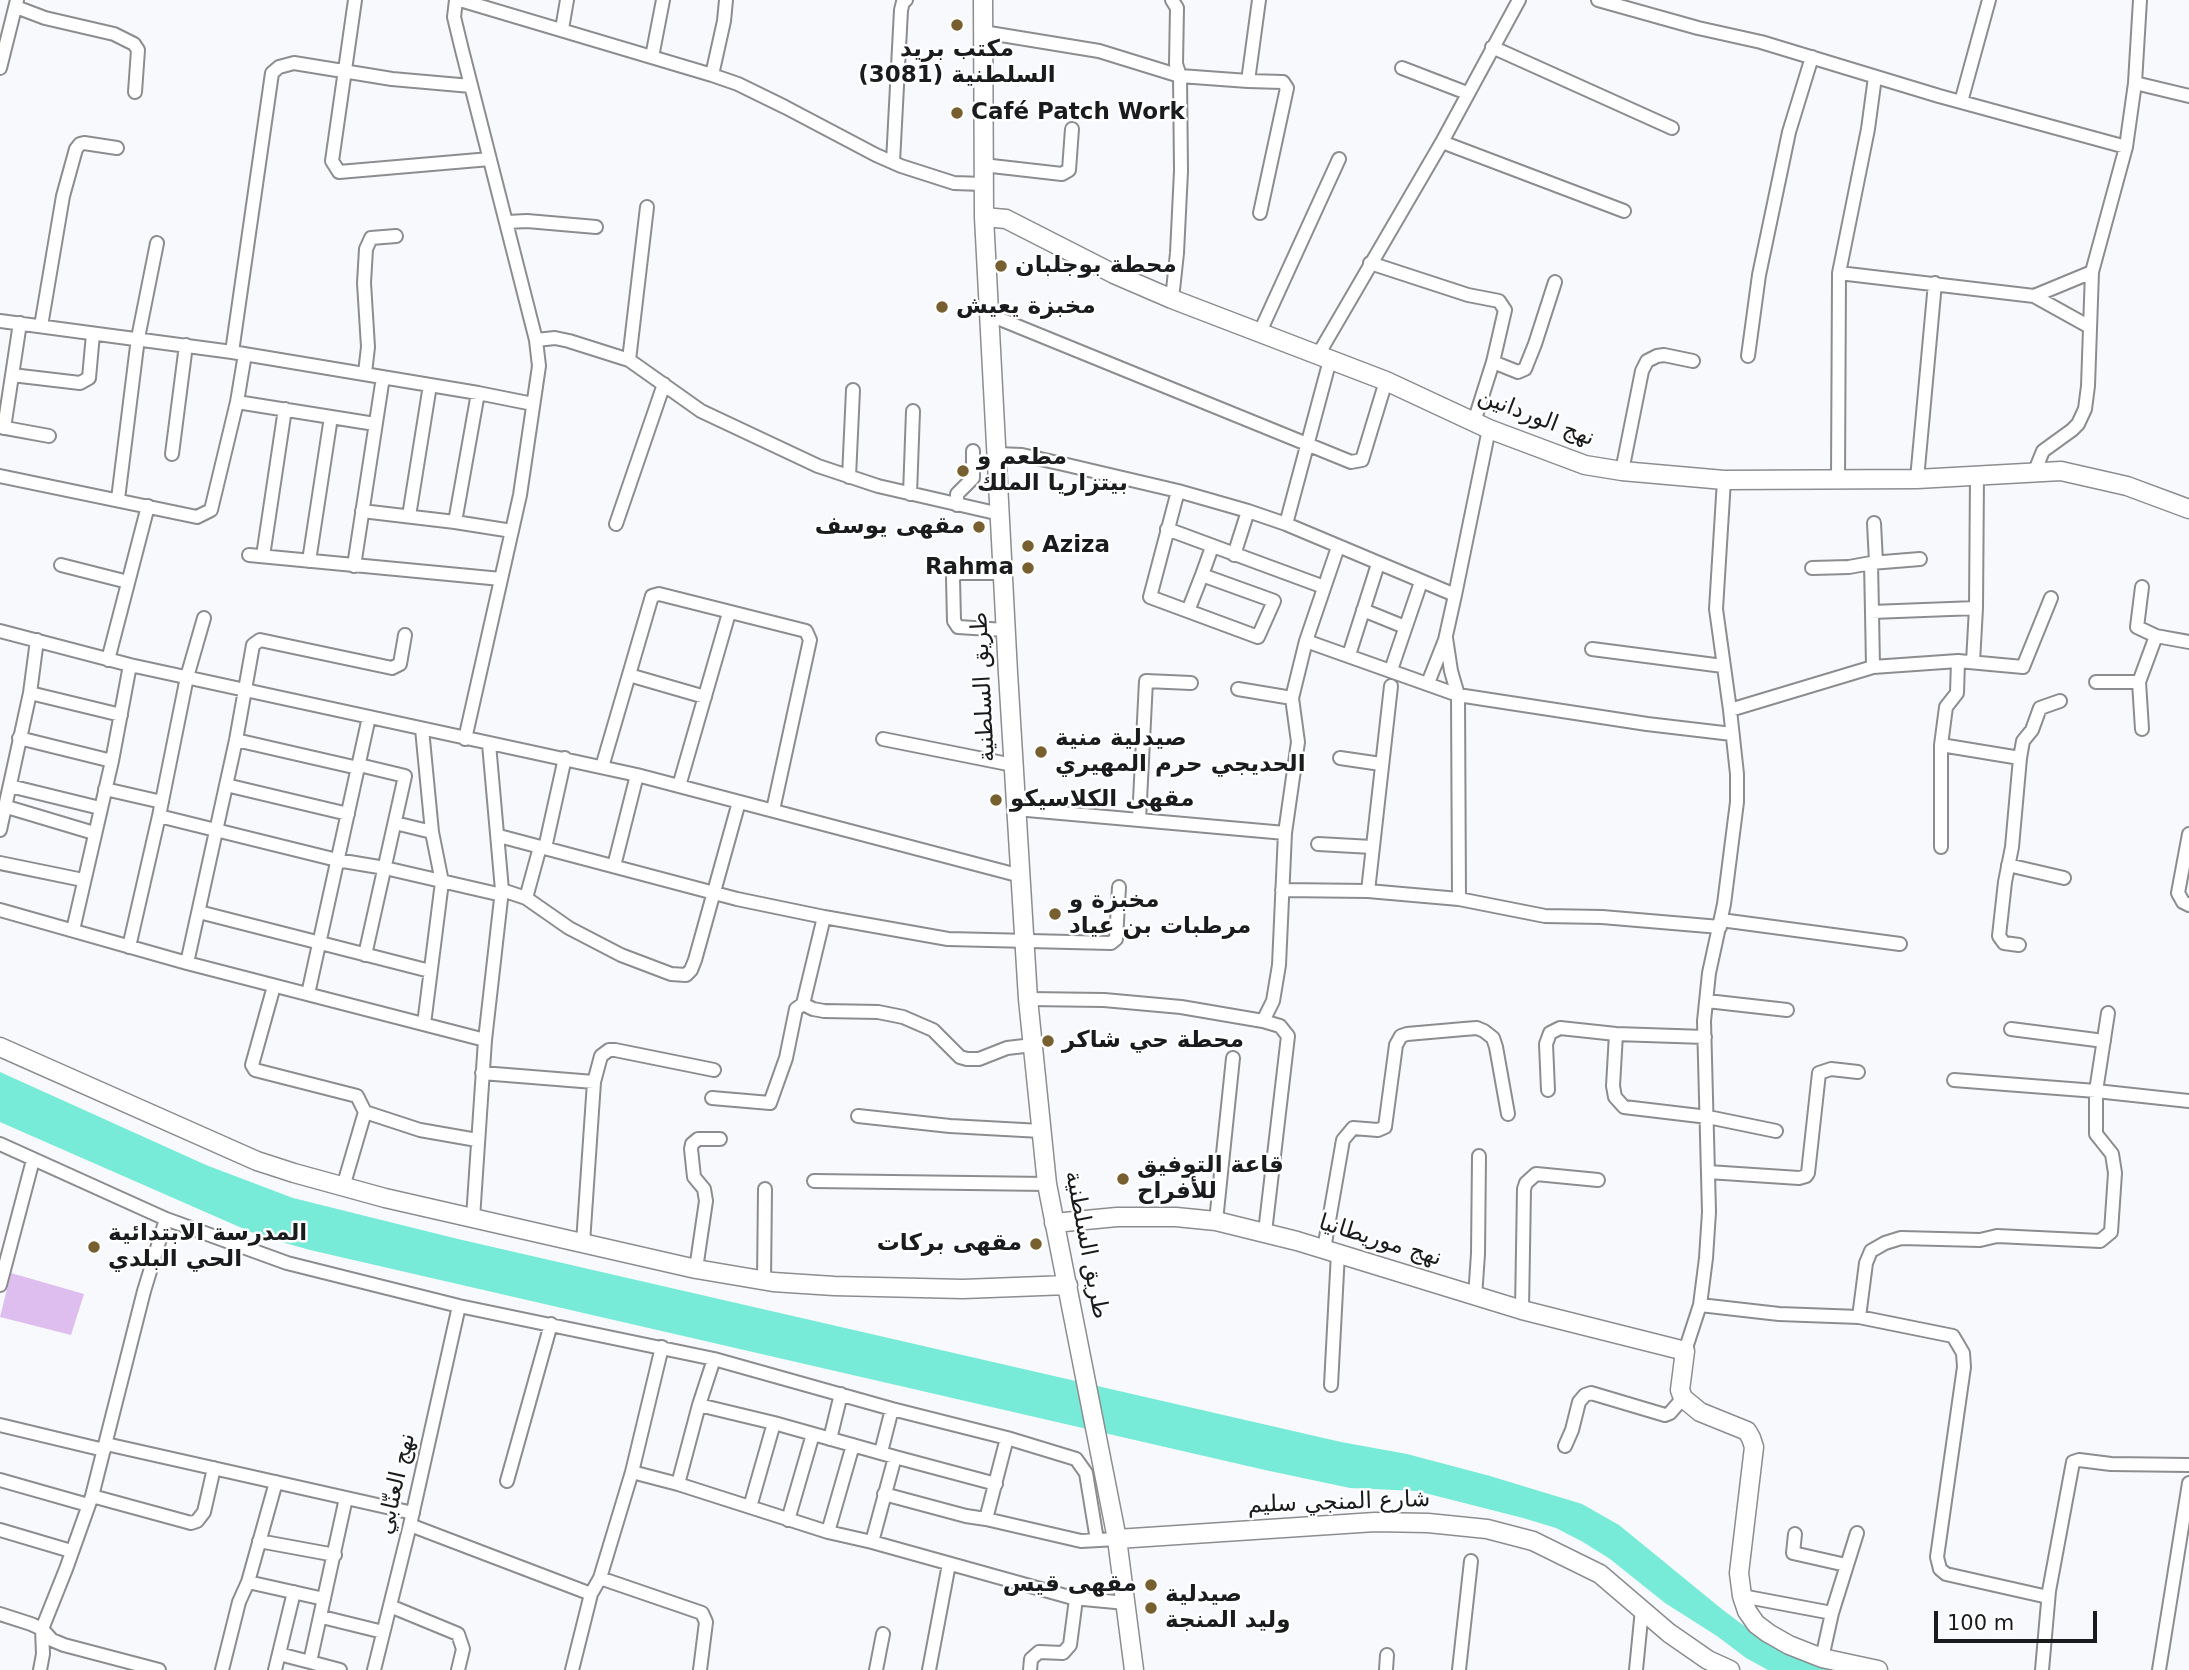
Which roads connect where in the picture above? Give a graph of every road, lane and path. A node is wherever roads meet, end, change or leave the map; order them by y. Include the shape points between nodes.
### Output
1 (355, 0) edge
2 (458, 0) edge
3 (567, 0) edge
4 (663, 0) edge
5 (726, 0) edge
6 (906, 0) edge
7 (983, 0) edge
8 (1172, 0) edge
9 (1259, 0) edge
10 (1519, 0) edge
11 (1598, 0) edge
12 (1989, 0) edge
13 (2140, 0) edge
14 (16, 4) edge
15 (562, 29) junction
16 (983, 32) junction
17 (1492, 47) junction
18 (652, 57) junction
19 (1812, 57) junction
20 (0, 68) edge
21 (1402, 68) dead end
22 (346, 72) junction
23 (712, 75) junction
24 (1180, 76) junction
25 (1875, 77) junction
26 (1248, 81) junction
27 (2135, 83) junction
28 (471, 86) junction
29 (135, 92) dead end
30 (1467, 93) junction
31 (2189, 96) edge
32 (1961, 102) junction
33 (1672, 128) dead end
34 (1072, 129) dead end
35 (1441, 142) junction
36 (2126, 147) junction
37 (117, 148) dead end
38 (490, 159) junction
39 (1339, 159) dead end
40 (893, 162) junction
41 (983, 165) junction
42 (983, 184) junction
43 (647, 207) dead end
44 (1624, 211) dead end
45 (1260, 213) dead end
46 (984, 217) junction
47 (507, 222) junction
48 (596, 227) dead end
49 (396, 236) dead end
50 (157, 243) dead end
51 (1370, 264) junction
52 (2092, 272) junction
53 (1839, 273) junction
54 (1555, 282) dead end
55 (1935, 283) junction
56 (2034, 296) junction
57 (1172, 299) junction
58 (990, 315) junction
59 (0, 321) edge
60 (20, 323) junction
61 (41, 326) junction
62 (2088, 326) junction
63 (93, 334) junction
64 (1259, 334) junction
65 (138, 338) junction
66 (536, 340) junction
67 (186, 345) junction
68 (238, 353) junction
69 (1748, 356) dead end
70 (1324, 358) junction
71 (629, 359) junction
72 (1693, 361) dead end
73 (1493, 362) junction
74 (365, 373) junction
75 (12, 375) junction
76 (383, 377) junction
77 (1385, 381) junction
78 (664, 384) junction
79 (430, 385) junction
80 (853, 390) dead end
81 (478, 393) junction
82 (237, 402) junction
83 (533, 404) junction
84 (285, 409) junction
85 (913, 411) dead end
86 (331, 417) junction
87 (375, 424) junction
88 (1481, 425) junction
89 (2, 427) edge
90 (49, 436) dead end
91 (1306, 443) junction
92 (974, 451) dead end
93 (172, 454) dead end
94 (997, 454) junction
95 (1622, 471) junction
96 (2034, 473) junction
97 (0, 475) edge
98 (1977, 476) junction
99 (849, 477) junction
100 (1917, 479) junction
101 (1724, 480) junction
102 (1838, 480) junction
103 (1178, 491) junction
104 (910, 494) junction
105 (118, 499) junction
106 (957, 505) junction
107 (148, 506) junction
108 (2189, 509) edge
109 (362, 511) junction
110 (1248, 511) junction
111 (1000, 514) junction
112 (409, 516) junction
113 (455, 522) junction
114 (1874, 523) dead end
115 (616, 524) dead end
116 (1286, 524) junction
117 (1167, 529) junction
118 (512, 531) junction
119 (1212, 547) junction
120 (1338, 547) junction
121 (249, 555) dead end
122 (1234, 555) junction
123 (263, 556) junction
124 (1920, 559) dead end
125 (309, 561) junction
126 (1874, 562) junction
127 (1378, 564) junction
128 (61, 565) dead end
129 (354, 566) junction
130 (1812, 568) dead end
131 (1003, 573) junction
132 (1202, 575) junction
133 (501, 579) junction
134 (128, 582) junction
135 (1421, 582) junction
136 (1324, 587) junction
137 (2142, 587) dead end
138 (1455, 596) junction
139 (2051, 598) dead end
140 (1976, 608) junction
141 (1363, 610) junction
142 (1188, 611) junction
143 (1872, 612) junction
144 (729, 613) junction
145 (204, 618) dead end
146 (1405, 626) junction
147 (1006, 630) junction
148 (0, 631) edge
149 (405, 635) dead end
150 (1446, 635) junction
151 (2156, 636) junction
152 (37, 640) junction
153 (1306, 641) junction
154 (2189, 642) edge
155 (1592, 649) dead end
156 (1349, 655) junction
157 (108, 660) junction
158 (1958, 661) junction
159 (1973, 663) junction
160 (130, 665) junction
161 (1723, 666) junction
162 (1873, 667) junction
163 (1391, 670) junction
164 (629, 675) junction
165 (187, 677) junction
166 (2096, 682) dead end
167 (2139, 682) junction
168 (1191, 683) dead end
169 (1428, 683) junction
170 (1391, 686) dead end
171 (1238, 688) dead end
172 (246, 690) junction
173 (30, 693) junction
174 (1458, 695) junction
175 (705, 697) junction
176 (1292, 698) junction
177 (2060, 701) dead end
178 (1730, 710) junction
179 (121, 715) junction
180 (369, 717) junction
181 (422, 729) junction
182 (2142, 729) dead end
183 (1732, 734) junction
184 (19, 738) junction
185 (465, 739) junction
186 (883, 739) dead end
187 (236, 740) junction
188 (489, 744) junction
189 (1941, 745) junction
190 (565, 758) junction
191 (1340, 758) dead end
192 (2020, 758) junction
193 (112, 761) junction
194 (1381, 764) junction
195 (1013, 765) junction
196 (359, 766) junction
197 (602, 767) junction
198 (6, 770) edge
199 (425, 774) junction
200 (637, 775) junction
201 (405, 776) junction
202 (226, 785) junction
203 (10, 786) junction
204 (679, 786) junction
205 (105, 789) junction
206 (162, 802) junction
207 (739, 802) junction
208 (7, 807) junction
209 (100, 808) junction
210 (1016, 809) junction
211 (773, 810) junction
212 (348, 814) junction
213 (159, 816) junction
214 (1139, 820) junction
215 (395, 823) junction
216 (0, 830) edge
217 (215, 831) junction
218 (432, 832) junction
219 (94, 833) junction
220 (1285, 833) junction
221 (2189, 834) edge
222 (499, 836) junction
223 (1318, 844) dead end
224 (542, 847) junction
225 (1371, 847) junction
226 (1941, 847) dead end
227 (337, 860) junction
228 (0, 863) edge
229 (2008, 865) junction
230 (614, 866) junction
231 (385, 868) junction
232 (1021, 876) junction
233 (2064, 878) dead end
234 (83, 880) junction
235 (442, 882) junction
236 (1119, 887) dead end
237 (1282, 890) junction
238 (1368, 891) junction
239 (502, 892) junction
240 (715, 894) junction
241 (526, 898) junction
242 (1459, 899) junction
243 (2189, 905) edge
244 (0, 910) edge
245 (199, 912) junction
246 (824, 917) junction
247 (1720, 923) junction
248 (73, 930) junction
249 (1025, 941) junction
250 (319, 943) junction
251 (1899, 944) dead end
252 (2019, 946) dead end
253 (129, 947) junction
254 (365, 955) junction
255 (187, 963) junction
256 (430, 971) junction
257 (274, 986) junction
258 (308, 994) junction
259 (1028, 999) junction
260 (1706, 1001) junction
261 (803, 1004) junction
262 (1787, 1010) dead end
263 (2108, 1013) dead end
264 (1263, 1021) junction
265 (424, 1024) junction
266 (2011, 1029) dead end
267 (1616, 1034) junction
268 (1705, 1037) junction
269 (485, 1040) junction
270 (2104, 1041) junction
271 (1033, 1045) junction
272 (0, 1047) edge
273 (1233, 1058) dead end
274 (713, 1070) dead end
275 (1858, 1072) dead end
276 (482, 1073) junction
277 (1954, 1080) dead end
278 (594, 1083) junction
279 (1548, 1090) dead end
280 (2096, 1091) junction
281 (712, 1098) dead end
282 (2189, 1101) edge
283 (365, 1112) junction
284 (1508, 1114) dead end
285 (858, 1116) dead end
286 (1707, 1118) junction
287 (1041, 1130) junction
288 (1776, 1131) dead end
289 (720, 1139) dead end
290 (477, 1140) junction
291 (0, 1144) edge
292 (1479, 1156) dead end
293 (33, 1160) junction
294 (1708, 1172) junction
295 (1598, 1180) dead end
296 (814, 1181) dead end
297 (1047, 1184) junction
298 (343, 1187) junction
299 (765, 1189) dead end
300 (473, 1218) junction
301 (166, 1219) junction
302 (1216, 1221) junction
303 (1054, 1223) junction
304 (1265, 1232) junction
305 (6, 1243) edge
306 (583, 1243) junction
307 (1331, 1251) junction
308 (696, 1269) junction
309 (764, 1281) junction
310 (1068, 1284) junction
311 (0, 1285) edge
312 (1475, 1297) junction
313 (1700, 1304) junction
314 (459, 1306) junction
315 (1522, 1310) junction
316 (1859, 1317) junction
317 (551, 1324) junction
318 (662, 1347) junction
319 (1685, 1351) junction
320 (714, 1359) junction
321 (1331, 1385) dead end
322 (841, 1394) junction
323 (1683, 1398) junction
324 (699, 1405) junction
325 (892, 1409) junction
326 (774, 1423) junction
327 (0, 1425) edge
328 (813, 1434) junction
329 (1007, 1438) junction
330 (830, 1439) junction
331 (853, 1445) junction
332 (1565, 1446) dead end
333 (105, 1447) junction
334 (881, 1452) junction
335 (895, 1457) junction
336 (2189, 1465) edge
337 (214, 1468) junction
338 (632, 1472) junction
339 (0, 1480) edge
340 (507, 1480) dead end
341 (276, 1482) junction
342 (2189, 1483) edge
343 (678, 1484) junction
344 (996, 1484) junction
345 (884, 1494) junction
346 (346, 1498) junction
347 (90, 1501) junction
348 (750, 1507) junction
349 (986, 1518) junction
350 (411, 1519) junction
351 (788, 1520) junction
352 (0, 1530) edge
353 (828, 1532) junction
354 (1857, 1533) dead end
355 (1795, 1534) dead end
356 (1117, 1539) junction
357 (1097, 1540) junction
358 (259, 1541) junction
359 (872, 1542) junction
360 (72, 1551) junction
361 (335, 1555) junction
362 (1471, 1561) dead end
363 (949, 1564) junction
364 (1846, 1565) junction
365 (600, 1578) junction
366 (248, 1582) junction
367 (293, 1592) junction
368 (591, 1594) junction
369 (1742, 1595) junction
370 (2049, 1597) junction
371 (324, 1599) junction
372 (1076, 1599) junction
373 (1126, 1603) junction
374 (390, 1606) junction
375 (1642, 1609) junction
376 (1832, 1613) junction
377 (0, 1614) edge
378 (321, 1617) junction
379 (42, 1629) junction
380 (383, 1632) junction
381 (883, 1633) dead end
382 (279, 1654) junction
383 (1387, 1655) dead end
384 (1822, 1658) junction
385 (310, 1662) junction
386 (40, 1670) edge
387 (159, 1670) edge
388 (222, 1670) edge
389 (275, 1670) edge
390 (340, 1670) edge
391 (374, 1670) edge
392 (458, 1670) edge
393 (572, 1670) edge
394 (700, 1670) edge
395 (876, 1670) edge
396 (929, 1670) edge
397 (1030, 1670) edge
398 (1133, 1670) edge
399 (1386, 1670) edge
400 (1459, 1670) edge
401 (1636, 1670) edge
402 (1730, 1670) edge
403 (1878, 1670) edge
404 (2042, 1670) edge
405 (2158, 1670) edge

1 - 22 street
2 - 15 street
2 - 28 street via 454,17
3 - 15 street
4 - 18 street
5 - 23 street
6 - 40 street via 901,10
7 - 16 main road, طريق السلطنية
8 - 24 street via 1177,8
9 - 26 street
10 - 17 street
11 - 19 street
12 - 32 street
13 - 27 street
14 - 20 street
14 - 29 street via 45,18 130,41 138,50
15 - 18 street
16 - 24 street via 1099,51
16 - 41 main road, طريق السلطنية
17 - 30 street
17 - 33 street
18 - 23 street
19 - 25 street
19 - 69 street via 1789,132 1759,275
21 - 30 street
22 - 28 street
22 - 38 street via 332,161 339,172
22 - 68 street via 294,63 272,73
23 - 40 street
24 - 26 street
24 - 57 street via 1181,171
25 - 32 street
25 - 53 street
26 - 45 street via 1283,82 1287,88
27 - 31 street
27 - 36 street
28 - 38 street
30 - 35 street
32 - 36 street
34 - 41 street via 1069,170 1062,174
35 - 44 street
35 - 51 street
36 - 52 street
37 - 61 street via 77,146
38 - 47 street
39 - 64 street
40 - 42 street via 954,183
41 - 42 main road, طريق السلطنية
42 - 46 main road, طريق السلطنية
43 - 71 street
46 - 57 main road, نهج الوردانين via 1006,219
46 - 58 main road, طريق السلطنية
47 - 48 street
47 - 66 street
49 - 74 street via 371,238 366,249
50 - 65 street
51 - 70 street
51 - 73 street via 1499,301 1505,310
52 - 56 street
52 - 62 street
53 - 55 street
53 - 102 street
54 - 73 street via 1525,369 1518,372
55 - 56 street
55 - 100 street
56 - 62 street
57 - 64 main road, نهج الوردانين
58 - 91 street
58 - 94 main road, طريق السلطنية
59 - 60 street
60 - 61 street
60 - 75 street
61 - 63 street
62 - 96 street via 2085,409 2078,424 2043,451
63 - 65 street
63 - 75 street via 89,377 80,383
64 - 70 main road, نهج الوردانين
65 - 67 street
65 - 105 street
66 - 71 street via 555,338
66 - 83 street via 539,366
67 - 68 street
67 - 93 street
68 - 74 street
68 - 82 street
70 - 77 main road, نهج الوردانين
70 - 91 street
71 - 78 street
72 - 95 street via 1664,355 1647,361
73 - 88 street
74 - 76 street
75 - 89 street
76 - 79 street
76 - 87 street
77 - 88 main road, نهج الوردانين
77 - 91 street via 1362,460 1350,462
78 - 99 street via 720,421
78 - 115 street
79 - 81 street
79 - 112 street
80 - 99 street
81 - 83 street
81 - 113 street
82 - 84 street
82 - 107 street via 211,510 197,517
83 - 118 street
84 - 86 street
84 - 123 street
85 - 104 street
86 - 87 street
86 - 125 street
87 - 109 street
88 - 95 main road, نهج الوردانين via 1585,465
88 - 138 street
89 - 90 street
91 - 116 street
92 - 106 street via 973,478 957,494
94 - 103 street via 1022,455
94 - 111 main road, طريق السلطنية
95 - 101 main road, نهج الوردانين
96 - 98 main road, نهج الوردانين
96 - 108 main road, نهج الوردانين via 2061,471 2098,479
97 - 105 street
98 - 100 main road, نهج الوردانين
98 - 140 street
99 - 104 street
100 - 102 main road, نهج الوردانين
101 - 102 main road, نهج الوردانين
101 - 161 street via 1716,589
103 - 110 street
103 - 117 street
104 - 106 street
105 - 107 street
106 - 111 street
107 - 134 street
109 - 112 street
109 - 129 street
110 - 116 street
110 - 122 street
111 - 131 main road, طريق السلطنية
112 - 113 street
113 - 118 street
114 - 126 street
116 - 120 street
117 - 119 street
117 - 142 street via 1150,597
118 - 133 street
119 - 122 street
119 - 132 street
120 - 127 street
120 - 136 street
121 - 123 street
122 - 136 street
123 - 125 street
124 - 126 street
125 - 129 street
126 - 130 street
126 - 143 street
127 - 135 street
127 - 141 street
128 - 134 street
129 - 133 street
131 - 147 main road, طريق السلطنية
131 - 147 street via 957,573 953,578 954,621 958,627
132 - 142 street
132 - 142 street via 1274,601 1258,637
133 - 185 street
134 - 157 street
135 - 138 street
135 - 146 street
136 - 153 street
137 - 151 street via 2137,627
138 - 150 street
139 - 159 street via 2023,667
140 - 143 street
140 - 159 street
141 - 146 street
141 - 156 street
143 - 162 street
144 - 164 street via 652,596
144 - 175 street
144 - 211 street via 806,631 810,640
145 - 165 street
146 - 163 street
147 - 195 main road, طريق السلطنية
148 - 152 street
149 - 172 street via 400,664 392,668 257,640
150 - 169 street
150 - 174 street
151 - 154 street
151 - 167 street
152 - 157 street
152 - 173 street
153 - 156 street
153 - 176 street
155 - 161 street
156 - 163 street
157 - 160 street
158 - 159 street
158 - 162 street
158 - 189 street via 1957,693 1946,707
160 - 165 street
160 - 179 street
161 - 178 street
162 - 178 street
163 - 169 street
164 - 175 street
164 - 197 street
165 - 172 street
165 - 206 street
166 - 167 street
167 - 182 street
168 - 214 street via 1146,681
169 - 174 street
170 - 194 street
171 - 176 street
172 - 180 street
172 - 187 street
173 - 179 street
173 - 184 street
174 - 183 street
174 - 242 street
175 - 204 street
176 - 220 street via 1298,742
177 - 192 street via 2040,708 2023,741
178 - 183 street
179 - 193 street
180 - 181 street
180 - 196 street
181 - 185 street
181 - 199 street
183 - 247 street via 1737,802
184 - 193 street
184 - 198 street
185 - 188 street
186 - 195 street
187 - 196 street
187 - 202 street
188 - 190 street
188 - 222 street
189 - 192 street
189 - 226 street
190 - 197 street
190 - 224 street
191 - 194 street
192 - 229 street
193 - 205 street
194 - 225 street
195 - 210 main road, طريق السلطنية
196 - 201 street
196 - 212 street
197 - 200 street
198 - 203 street
199 - 201 street
199 - 218 street
200 - 204 street
200 - 230 street
201 - 215 street
202 - 212 street
202 - 217 street
203 - 208 street
203 - 209 street
204 - 207 street
205 - 206 street
205 - 209 street
206 - 213 street
207 - 211 street
207 - 240 street
208 - 216 street
208 - 219 street
209 - 219 street
210 - 214 street
210 - 232 main road, طريق السلطنية
211 - 232 street
212 - 227 street
213 - 217 street
213 - 253 street
214 - 220 street
215 - 218 street
215 - 231 street
217 - 227 street
217 - 245 street
218 - 235 street
219 - 234 street
220 - 237 street
221 - 243 street via 2178,893
222 - 224 street
222 - 239 street
223 - 225 street
224 - 230 street
224 - 241 street
225 - 238 street
227 - 231 street
227 - 250 street
228 - 234 street
229 - 233 street
229 - 252 street via 1999,936 2004,943
230 - 240 street
231 - 235 street
231 - 254 street
232 - 249 main road, طريق السلطنية
234 - 248 street
235 - 239 street
235 - 256 street
236 - 249 street via 1116,939 1111,943
237 - 238 street
237 - 264 street via 1279,965 1273,1001
238 - 242 street
239 - 241 street
239 - 269 street
240 - 241 street via 691,970 680,976 621,955 569,928
240 - 246 street
242 - 247 street via 1545,916
244 - 248 street
245 - 250 street
245 - 255 street
246 - 249 street via 948,939
246 - 261 street
247 - 251 street
247 - 260 street
248 - 253 street
249 - 259 main road, طريق السلطنية
250 - 254 street
250 - 258 street
253 - 255 street
254 - 256 street
255 - 257 street
256 - 265 street
257 - 258 street
257 - 283 street via 252,1065 255,1070 357,1096
258 - 265 street
259 - 264 street via 1169,1005
259 - 271 main road, طريق السلطنية
260 - 262 street
260 - 268 street
261 - 271 street via 824,1011 903,1017 933,1030 967,1059
261 - 281 street via 796,1009 770,1103
263 - 270 street
264 - 304 street via 1280,1026 1288,1036
265 - 269 street
266 - 270 street
267 - 268 street
267 - 279 street via 1560,1028 1550,1033 1546,1044
267 - 286 street via 1613,1086 1619,1103 1632,1109
268 - 286 street
269 - 276 street
270 - 280 street
271 - 287 main road, طريق السلطنية
272 - 298 main road via 257,1161
273 - 302 street
274 - 278 street via 610,1050 601,1056
275 - 294 street via 1831,1069 1819,1073 1806,1176
276 - 278 street
276 - 290 street
277 - 280 street
278 - 306 street
280 - 282 street
280 - 316 street via 2096,1134 2112,1154 2115,1173 2111,1232 2100,1241 1997,1236 1980,1240 1901,1238 1885,1243 1871,1251 1866,1263
283 - 290 street via 420,1130
283 - 298 street
284 - 307 street via 1496,1047 1484,1031 1401,1036 1385,1127 1353,1128 1343,1140
285 - 287 street
286 - 288 street
286 - 294 street
287 - 297 main road, طريق السلطنية
289 - 308 street via 698,1139 691,1149 693,1174 706,1201
290 - 300 street
291 - 293 street
292 - 312 street
293 - 301 street
293 - 305 street
294 - 313 street
295 - 315 street via 1536,1174 1526,1183
296 - 297 street
297 - 303 main road, طريق السلطنية
298 - 300 main road
299 - 309 street
300 - 306 main road
301 - 314 street via 287,1263
301 - 333 street
302 - 303 main road, نهج موريطانيا via 1117,1217
302 - 304 main road, نهج موريطانيا
303 - 310 main road, طريق السلطنية
304 - 307 main road, نهج موريطانيا
305 - 311 street
306 - 308 main road
307 - 312 main road, نهج موريطانيا
307 - 321 street
308 - 309 main road
309 - 310 main road via 963,1289
310 - 356 main road, طريق السلطنية
312 - 315 main road, نهج موريطانيا
313 - 316 street via 1779,1314
313 - 319 street
314 - 317 street
314 - 350 street, نهج العنّابي
315 - 319 main road, نهج موريطانيا
316 - 370 street via 1953,1336 1964,1353 1937,1557 1940,1569
317 - 318 street
317 - 340 street
318 - 320 street
318 - 338 street
319 - 323 main road
320 - 322 street
320 - 324 street
322 - 325 street
322 - 330 street
323 - 332 street via 1665,1415 1585,1395
323 - 369 main road via 1700,1412 1747,1431 1754,1447 1739,1573
324 - 326 street
324 - 343 street
325 - 329 street
325 - 334 street
326 - 328 street
326 - 348 street
327 - 333 street
328 - 330 street
328 - 351 street
329 - 344 street
329 - 357 street via 1076,1459 1083,1466
330 - 331 street
331 - 334 street
331 - 353 street
333 - 337 street
333 - 347 street
334 - 335 street
335 - 344 street
335 - 345 street
336 - 370 street via 2073,1462
337 - 341 street
337 - 347 street via 204,1512 191,1523
338 - 343 street
338 - 365 street
339 - 347 street
341 - 346 street
341 - 358 street
342 - 405 street
343 - 348 street
344 - 349 street
345 - 349 street
345 - 359 street
346 - 350 street
346 - 361 street
347 - 360 street
348 - 351 street
349 - 357 street via 1081,1541
350 - 368 street
350 - 374 street, نهج العنّابي
351 - 353 street
352 - 360 street
353 - 359 street
354 - 364 street
355 - 364 street via 1793,1553
356 - 357 street
356 - 373 main road
356 - 375 main road, شارع المنجي سليم via 1375,1522 1487,1529 1569,1557 1600,1574
358 - 361 street
358 - 366 street
359 - 363 street
360 - 379 street
361 - 371 street
362 - 400 street
363 - 372 street
363 - 396 street
364 - 376 street
365 - 368 street
365 - 394 street via 702,1613 706,1622
366 - 367 street
366 - 388 street
367 - 371 street
367 - 382 street
368 - 393 street
369 - 376 street
369 - 384 main road via 1752,1618 1768,1633
370 - 404 street
371 - 378 street
372 - 373 street
372 - 397 street via 1070,1645 1063,1653 1039,1652 1031,1659
373 - 398 main road
374 - 380 street, نهج العنّابي
374 - 392 street via 458,1634 463,1649
375 - 401 street
375 - 402 main road, شارع المنجي سليم via 1707,1660
376 - 384 street
377 - 379 street
378 - 380 street
378 - 385 street
379 - 386 street
379 - 387 street via 64,1645
380 - 391 street, نهج العنّابي
381 - 395 street
382 - 385 street
382 - 389 street
383 - 399 street
384 - 403 main road
385 - 390 street

